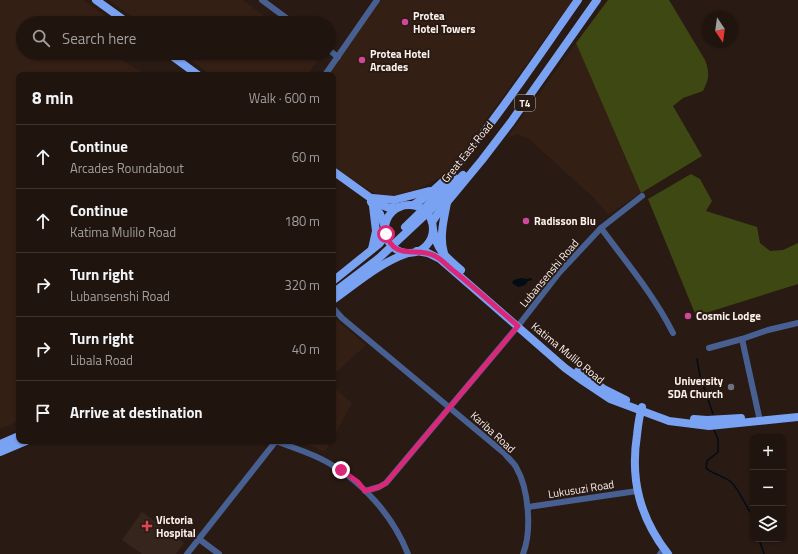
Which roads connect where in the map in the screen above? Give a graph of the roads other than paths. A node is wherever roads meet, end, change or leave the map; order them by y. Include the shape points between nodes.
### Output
1 (96, 0) edge
2 (262, 0) edge
3 (377, 0) edge
4 (578, 0) edge
5 (583, 0) edge
6 (592, 0) edge
7 (597, 0) edge
8 (118, 16) edge
9 (284, 16) edge
10 (338, 57) joint
11 (178, 60) edge
12 (336, 60) edge
13 (336, 60) edge
14 (194, 72) edge
15 (327, 72) edge
16 (336, 173) edge
17 (336, 178) edge
18 (642, 196) dead end
19 (439, 197) junction
20 (372, 200) junction
21 (413, 205) junction
22 (401, 206) junction
23 (433, 226) junction
24 (385, 228) junction
25 (601, 228) junction
26 (414, 252) junction
27 (375, 254) junction
28 (445, 256) junction
29 (336, 278) edge
30 (336, 285) edge
31 (336, 290) edge
32 (336, 298) edge
33 (336, 311) edge
34 (798, 323) edge
35 (520, 324) junction
36 (673, 333) dead end
37 (742, 339) junction
38 (710, 348) dead end
39 (450, 407) junction
40 (641, 408) junction
41 (798, 412) edge
42 (798, 417) edge
43 (760, 419) junction
44 (16, 437) edge
45 (0, 444) edge
46 (19, 444) edge
47 (274, 444) edge
48 (284, 444) edge
49 (0, 452) edge
50 (365, 491) junction
51 (637, 491) junction
52 (528, 507) junction
53 (199, 539) junction
54 (664, 552) edge
55 (187, 554) edge
56 (219, 554) edge
57 (408, 554) edge
58 (523, 554) edge

1 - 8 main road
2 - 9 street
3 - 10 street
4 - 19 main road, Great East Road / T4 via 514,93 457,167
5 - 19 main road, Great East Road / T4 via 515,100
6 - 19 main road, Great East Road / T4 via 479,156
7 - 19 main road, Great East Road / T4 via 519,112 482,160
10 - 13 street
11 - 14 main road
12 - 15 street
16 - 20 main road
17 - 20 main road
18 - 25 street, Lubansenshi Road
19 - 20 main road via 419,195 394,200
19 - 21 main road, Great East Road / T4 via 423,199
19 - 23 main road, Great East Road / T4
19 - 27 main road, Great East Road / T4, bridge
19 - 28 main road
20 - 22 main road via 389,208
20 - 24 main road
20 - 27 main road via 376,232
21 - 22 main road
21 - 23 main road via 425,211
22 - 24 main road via 390,214
23 - 26 main road via 430,241
23 - 28 main road, Katima Mulilo Road via 438,247
24 - 26 main road via 392,245 402,252
24 - 27 main road, Great East Road / T4 via 383,239
25 - 35 street, Lubansenshi Road via 559,273
25 - 36 street
26 - 32 main road via 396,257 380,266
26 - 35 main road, Katima Mulilo Road via 428,253 440,259
27 - 29 main road, Great East Road / T4
27 - 30 main road, Great East Road / T4
27 - 31 main road, Great East Road / T4
28 - 35 main road, Katima Mulilo Road
33 - 39 street, Kariba Road
34 - 37 street
35 - 39 street, Lubansenshi Road
35 - 40 main road, Katima Mulilo Road via 582,381 610,399
37 - 38 street
37 - 43 street
39 - 50 street, Lubansenshi Road via 386,483
39 - 52 street, Kariba Road via 504,453 516,468
40 - 43 main road, Katima Mulilo Road via 669,421 709,426
40 - 51 main road via 634,460
41 - 43 main road, Katima Mulilo Road
42 - 43 main road, Katima Mulilo Road
44 - 45 main road
46 - 49 main road
47 - 53 street
48 - 50 street via 326,461 358,482
50 - 57 street via 392,523
51 - 52 street, Lukusuzi Road
51 - 54 main road via 648,523
52 - 58 street, Kariba Road via 528,531
53 - 55 street
53 - 56 street

